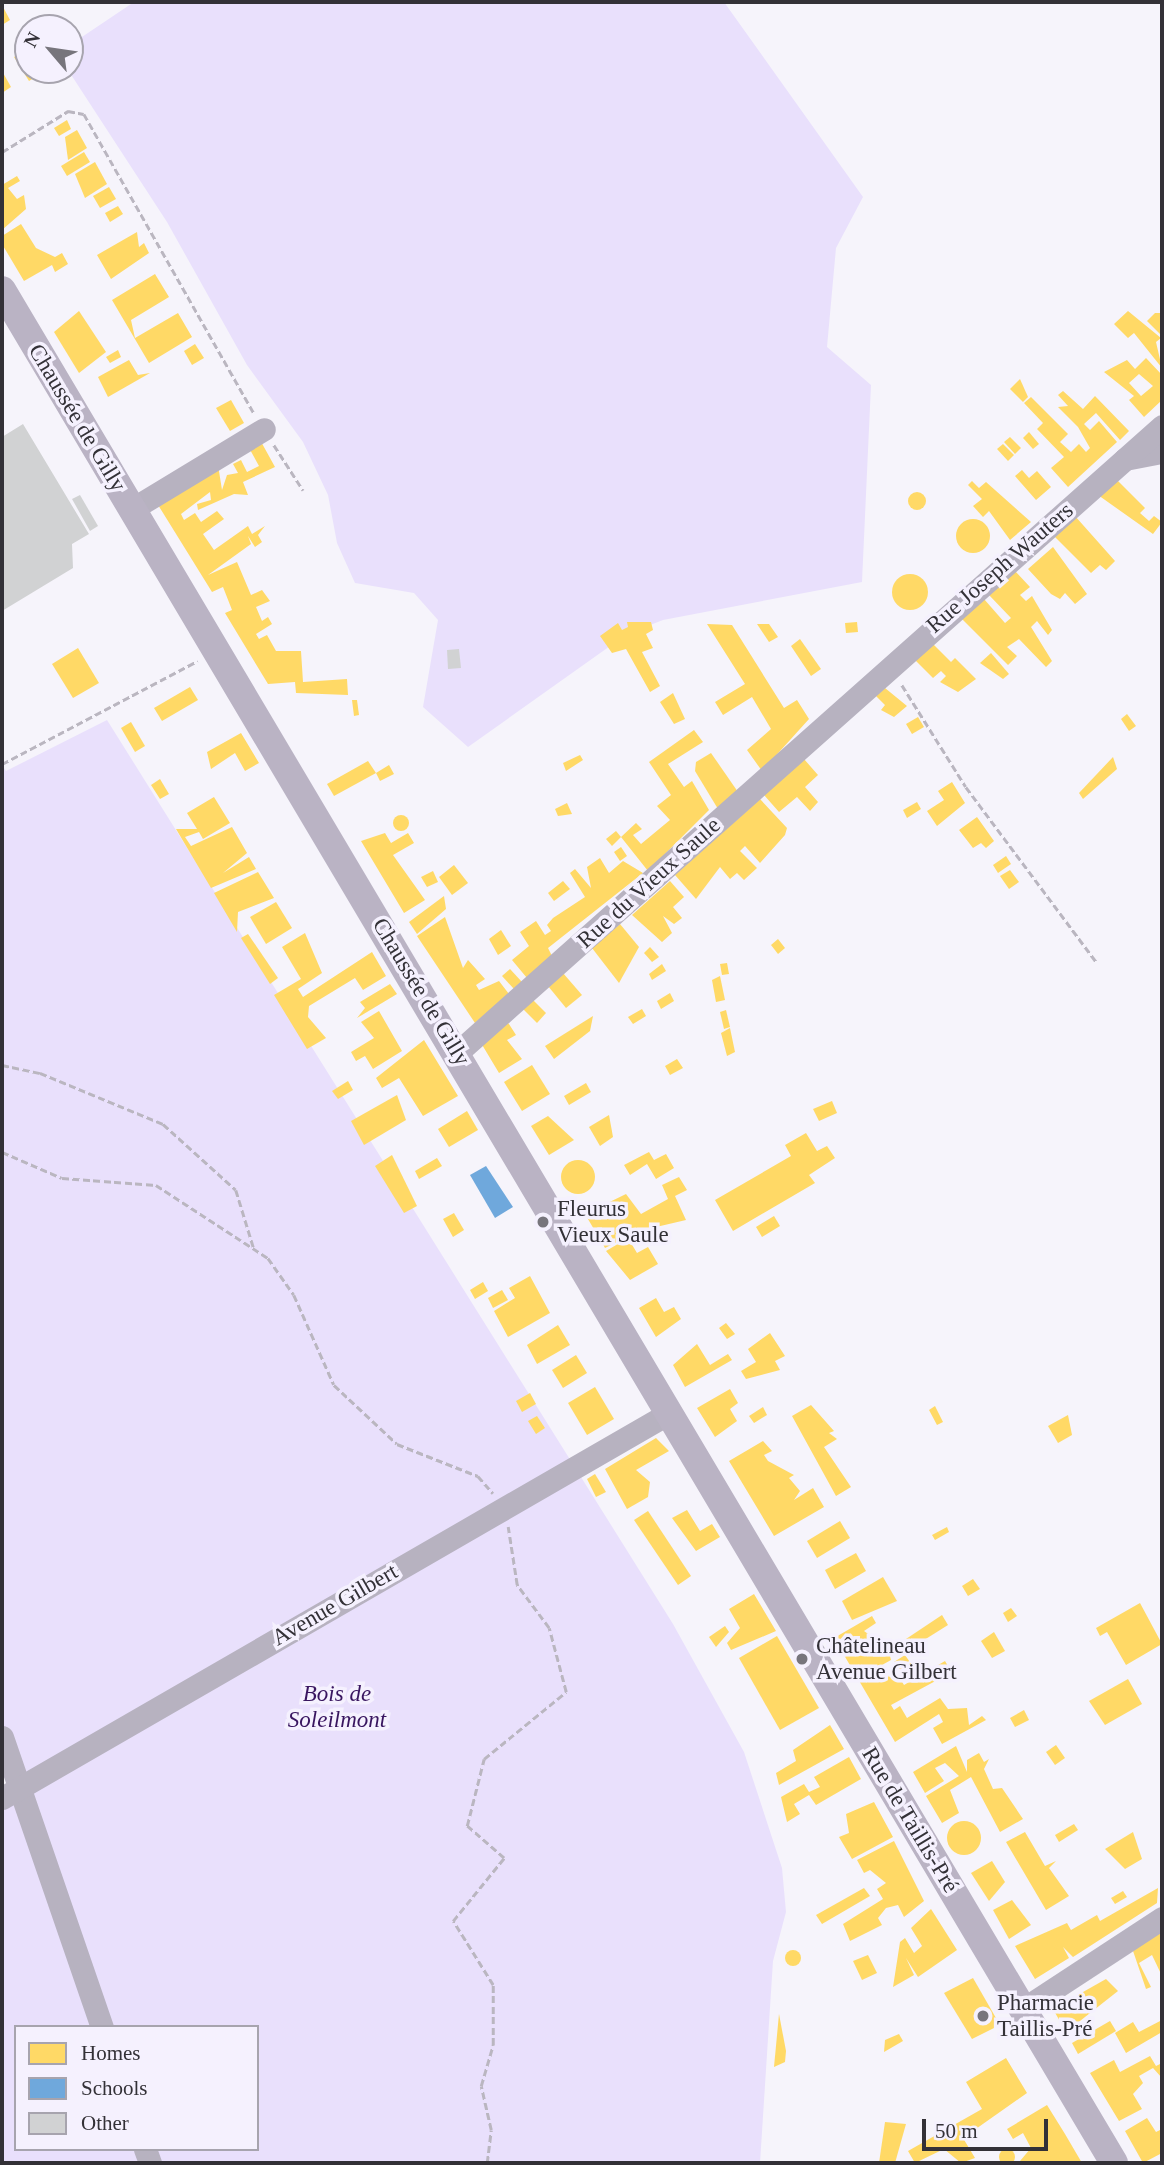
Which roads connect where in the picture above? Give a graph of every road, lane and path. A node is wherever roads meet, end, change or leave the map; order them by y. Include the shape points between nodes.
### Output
1 (2, 152) edge
2 (2, 290) edge
3 (1162, 426) edge
4 (264, 429) junction
5 (1162, 452) edge
6 (1125, 459) junction
7 (303, 490) dead end
8 (132, 509) junction
9 (217, 651) junction
10 (889, 665) junction
11 (839, 712) joint
12 (2, 764) edge
13 (1097, 963) dead end
14 (458, 1052) junction
15 (2, 1065) edge
16 (2, 1152) edge
17 (254, 1249) junction
18 (669, 1413) junction
19 (705, 1477) joint
20 (506, 1507) junction
21 (2, 1737) edge
22 (10, 1793) edge
23 (1162, 1918) edge
24 (1023, 2010) junction
25 (101, 2025) edge
26 (487, 2163) edge
27 (1114, 2163) edge

1 - 4 path via 68,111 84,114
2 - 8 main road, Chaussée de Gilly
3 - 6 street, Rue Joseph Wauters
4 - 7 path
4 - 8 street, Chaussée de Gilly
5 - 6 street
6 - 10 street, Rue Joseph Wauters
8 - 9 main road, Chaussée de Gilly
9 - 12 path
9 - 14 main road, Chaussée de Gilly
10 - 11 street, Rue Joseph Wauters
10 - 13 path via 966,787
11 - 14 street, Rue du Vieux Saule
14 - 18 main road, Chaussée de Gilly
15 - 17 path via 40,1073 163,1124 236,1190
16 - 17 path via 62,1178 156,1185
17 - 20 path via 294,1295 334,1385 397,1444 478,1476
18 - 19 main road, Chaussée de Gilly
18 - 20 street, Avenue Gilbert
19 - 24 main road, Rue de Taillis-Pré
20 - 22 street, Avenue Gilbert
20 - 26 path via 517,1585 549,1628 566,1692 484,1759 467,1826 504,1858 453,1921 493,1985 494,2045 481,2086 491,2130
21 - 22 street
22 - 25 street
23 - 24 street
24 - 27 main road, Rue de Taillis-Pré

